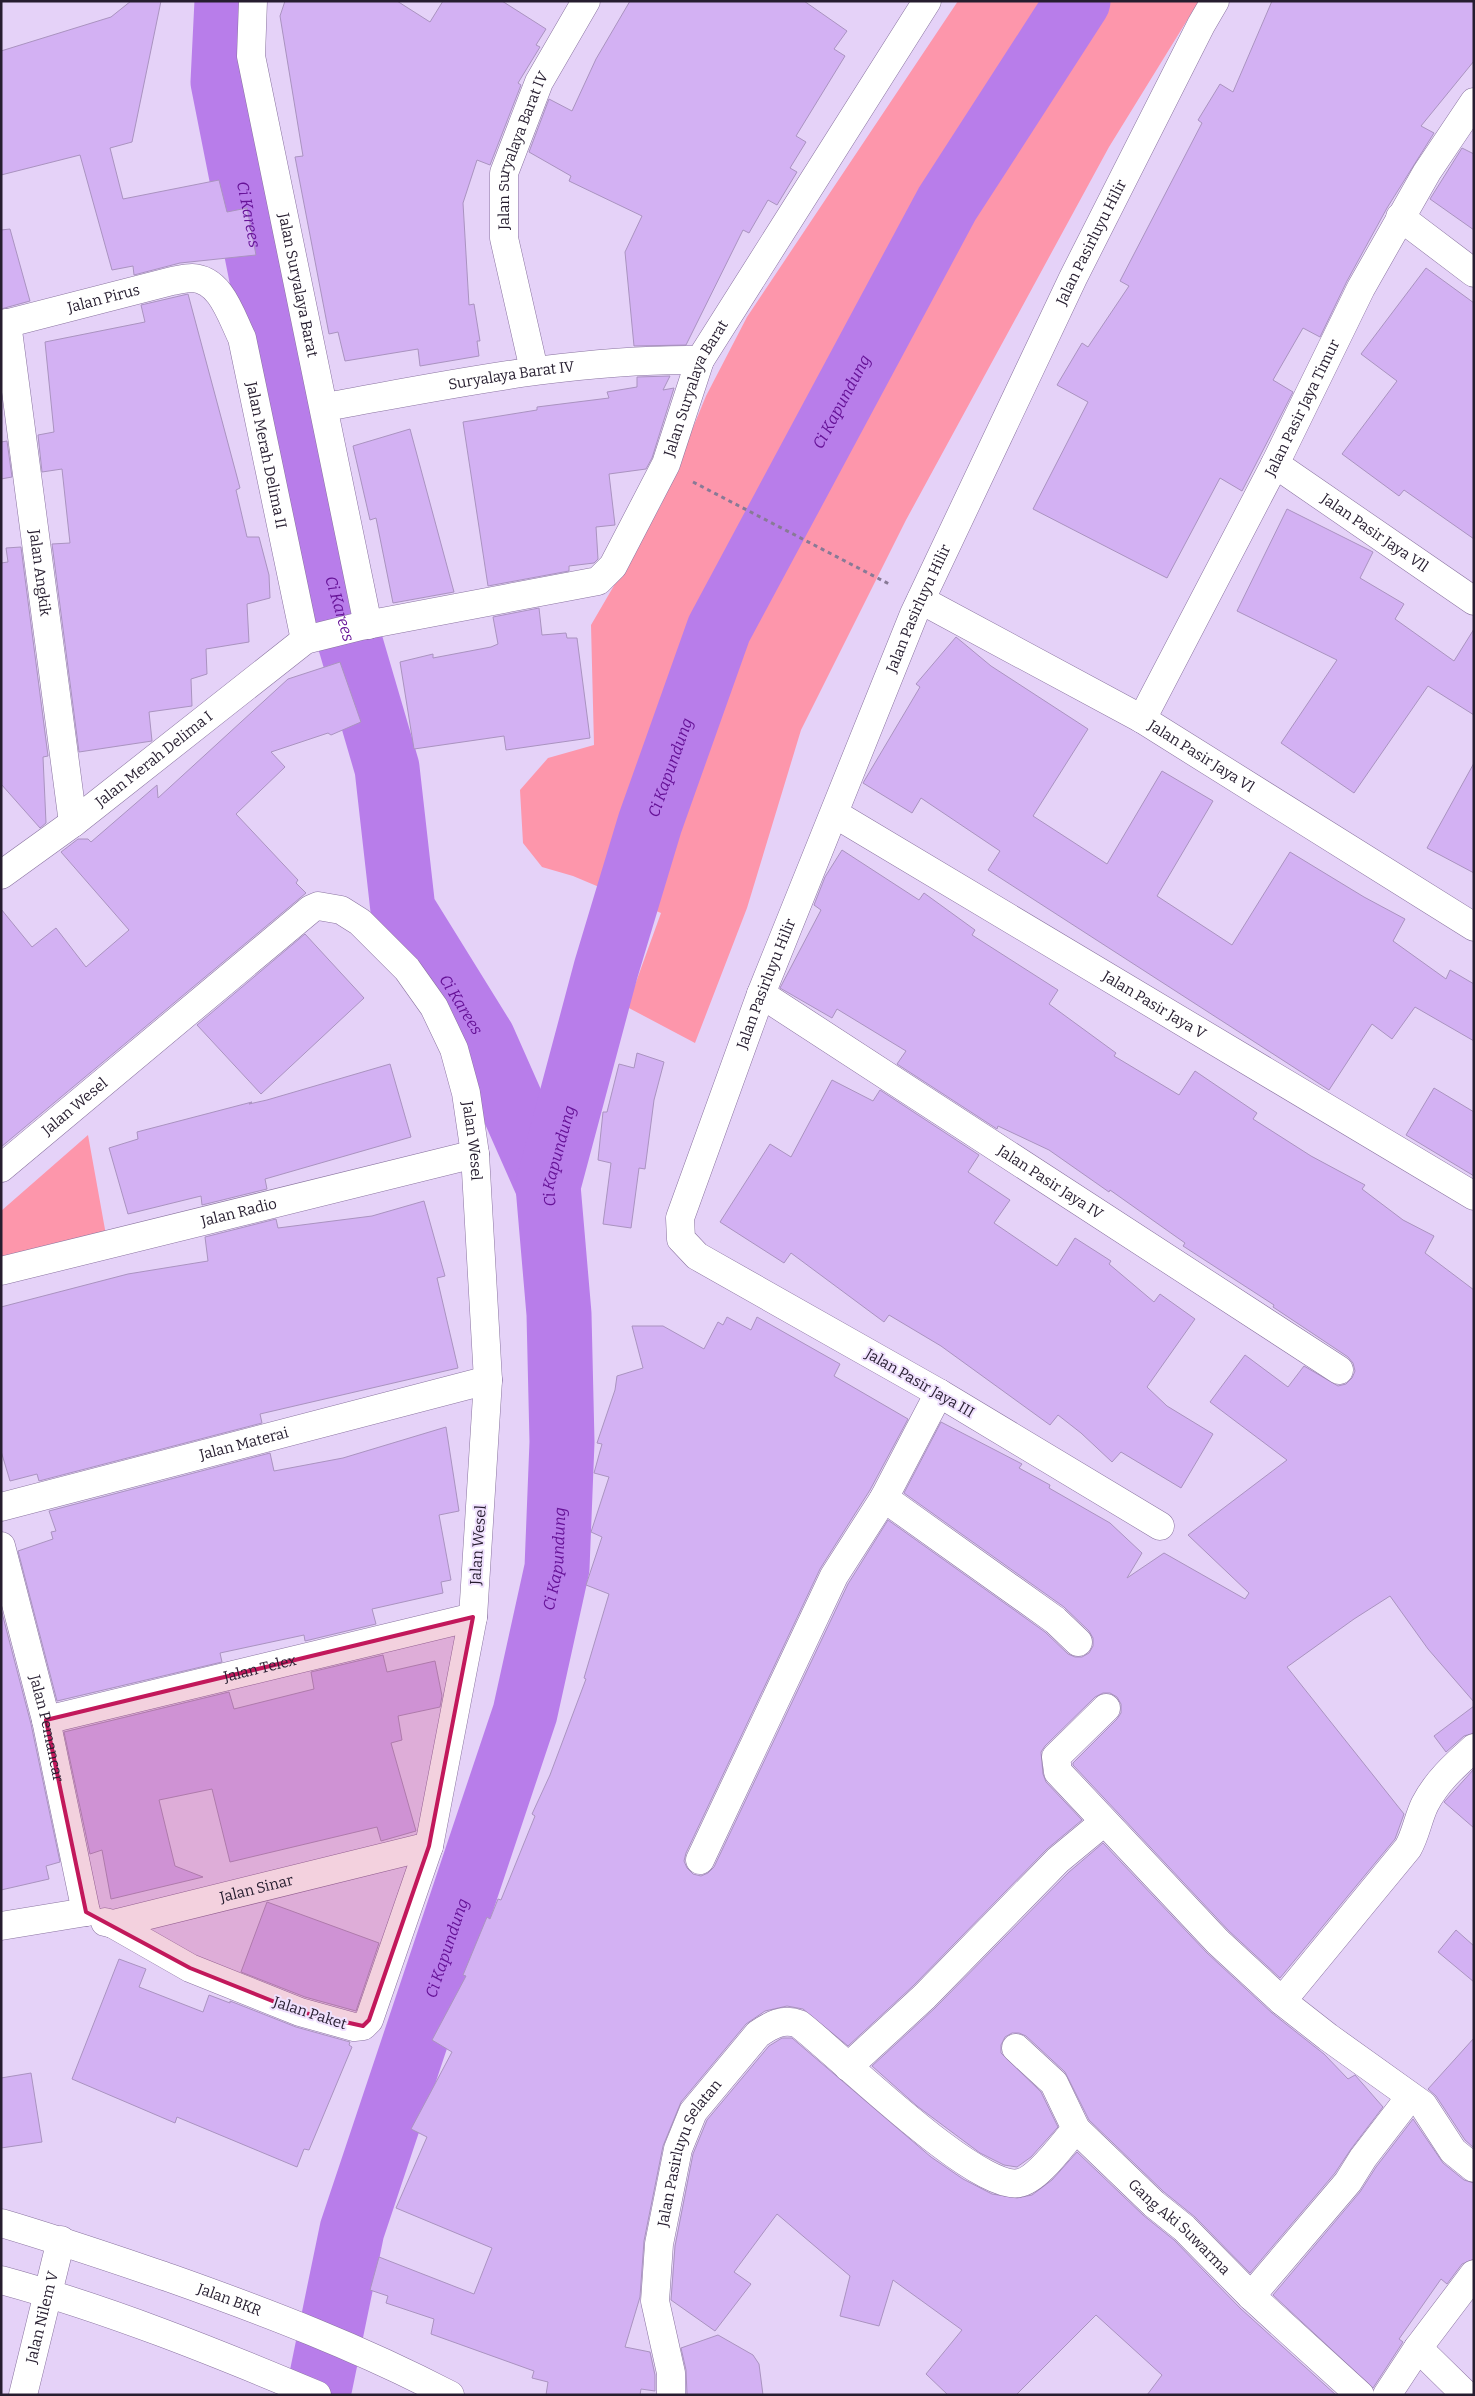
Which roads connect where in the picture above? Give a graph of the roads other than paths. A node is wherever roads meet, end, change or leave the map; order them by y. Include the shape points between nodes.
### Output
1 (254, 1) edge
2 (586, 1) edge
3 (927, 1) edge
4 (1216, 1) edge
5 (1474, 102) edge
6 (1400, 217) junction
7 (1474, 273) edge
8 (206, 282) joint
9 (4, 324) edge
10 (700, 360) junction
11 (534, 370) junction
12 (325, 407) junction
13 (1275, 464) junction
14 (921, 600) junction
15 (1474, 601) edge
16 (360, 627) junction
17 (314, 638) junction
18 (1142, 720) junction
19 (835, 814) junction
20 (73, 824) junction
21 (1, 875) edge
22 (1474, 927) edge
23 (760, 994) junction
24 (475, 1154) junction
25 (1, 1168) edge
26 (1474, 1196) edge
27 (681, 1239) joint
28 (1, 1271) edge
29 (1339, 1370) dead end
30 (488, 1380) junction
31 (939, 1393) junction
32 (884, 1498) junction
33 (1, 1507) edge
34 (1160, 1526) dead end
35 (1, 1546) edge
36 (473, 1617) junction
37 (1078, 1642) dead end
38 (1106, 1708) dead end
39 (46, 1720) junction
40 (1474, 1748) edge
41 (1104, 1822) junction
42 (429, 1846) junction
43 (700, 1860) dead end
44 (86, 1912) junction
45 (113, 1924) junction
46 (1, 1926) edge
47 (1282, 2001) junction
48 (1016, 2048) dead end
49 (848, 2067) junction
50 (1410, 2097) junction
51 (1076, 2129) junction
52 (1474, 2168) edge
53 (1, 2223) edge
54 (62, 2240) junction
55 (1474, 2274) edge
56 (1, 2280) edge
57 (49, 2293) junction
58 (1251, 2296) junction
59 (1418, 2348) junction
60 (23, 2395) edge
61 (318, 2395) edge
62 (450, 2395) edge
63 (671, 2395) edge
64 (1360, 2395) edge
65 (1386, 2395) edge
66 (1466, 2395) edge

1 - 12 street, Jalan Suryalaya Barat via 251,56
2 - 11 street, Jalan Suryalaya Barat IV via 539,82 504,173 504,238
3 - 10 street, Jalan Suryalaya Barat
4 - 14 street, Jalan Pasirluyu Hilir via 1073,278
5 - 6 street, Jalan Pasir Jaya Timur
6 - 7 street
6 - 13 street, Jalan Pasir Jaya Timur via 1361,288
8 - 9 street, Jalan Pirus via 192,278 172,281
8 - 17 street, Jalan Merah Delima II via 221,295 242,338
9 - 20 street, Jalan Angkik
10 - 11 street, Suryalaya Barat IV via 650,359
10 - 16 street, Jalan Suryalaya Barat via 662,473 613,566 598,581
11 - 12 street, Suryalaya Barat IV
12 - 16 street, Jalan Suryalaya Barat
13 - 15 street, Jalan Pasir Jaya Vll
13 - 18 street, Jalan Pasir Jaya Timur
14 - 18 street, Jalan Pasir Jaya Vl
14 - 19 street, Jalan Pasirluyu Hilir
16 - 17 street
17 - 20 street, Jalan Merah Delima I
18 - 22 street, Jalan Pasir Jaya Vl
19 - 23 street, Jalan Pasirluyu Hilir
19 - 26 street, Jalan Pasir Jaya V
20 - 21 street, Jalan Merah Delima I
23 - 27 street, Jalan Pasirluyu Hilir via 680,1218
23 - 29 street, Jalan Pasir Jaya IV
24 - 25 street, Jalan Wesel via 466,1093 454,1049 434,1007 407,968 360,922 341,910 318,906
24 - 28 street, Jalan Radio
24 - 30 street, Jalan Wesel
27 - 31 street, Jalan Pasir Jaya III via 696,1256
30 - 33 street, Jalan Materai
30 - 36 street, Jalan Wesel
31 - 32 street
31 - 34 street, Jalan Pasir Jaya III
32 - 37 street via 1056,1620
32 - 43 street via 834,1576
35 - 39 street, Jalan Pemancar
36 - 39 street, Jalan Telex
36 - 42 street, Jalan Wesel
38 - 41 street via 1056,1757 1058,1772
39 - 44 street, Jalan Pemancar
40 - 47 street via 1438,1781 1424,1806 1408,1848
41 - 47 street via 1218,1942
41 - 49 street via 1058,1860 924,1997
42 - 45 street, Jalan Sinar
42 - 45 street, Jalan Paket via 369,2020 363,2026 354,2027 300,2012 199,1972
44 - 45 street
44 - 46 street
47 - 50 street
48 - 51 street, Gang Aki Suwarma via 1054,2083
49 - 51 street, Jalan Pasirluyu Selatan via 969,2164 1005,2182 1018,2184 1033,2177
49 - 63 street, Jalan Pasirluyu Selatan via 799,2024 784,2021 758,2034 693,2112 678,2149 659,2244 655,2301 671,2373
50 - 52 street via 1423,2105 1453,2151
50 - 58 street via 1348,2182
51 - 58 street, Gang Aki Suwarma via 1154,2204 1184,2228
53 - 54 street, Jalan BKR
54 - 57 street, Jalan Nilem V
54 - 62 street, Jalan BKR via 256,2308 399,2369
55 - 59 street
56 - 57 street
57 - 60 street, Jalan Nilem V
57 - 61 street via 246,2365
58 - 64 street, Gang Aki Suwarma
59 - 65 street
59 - 66 street

